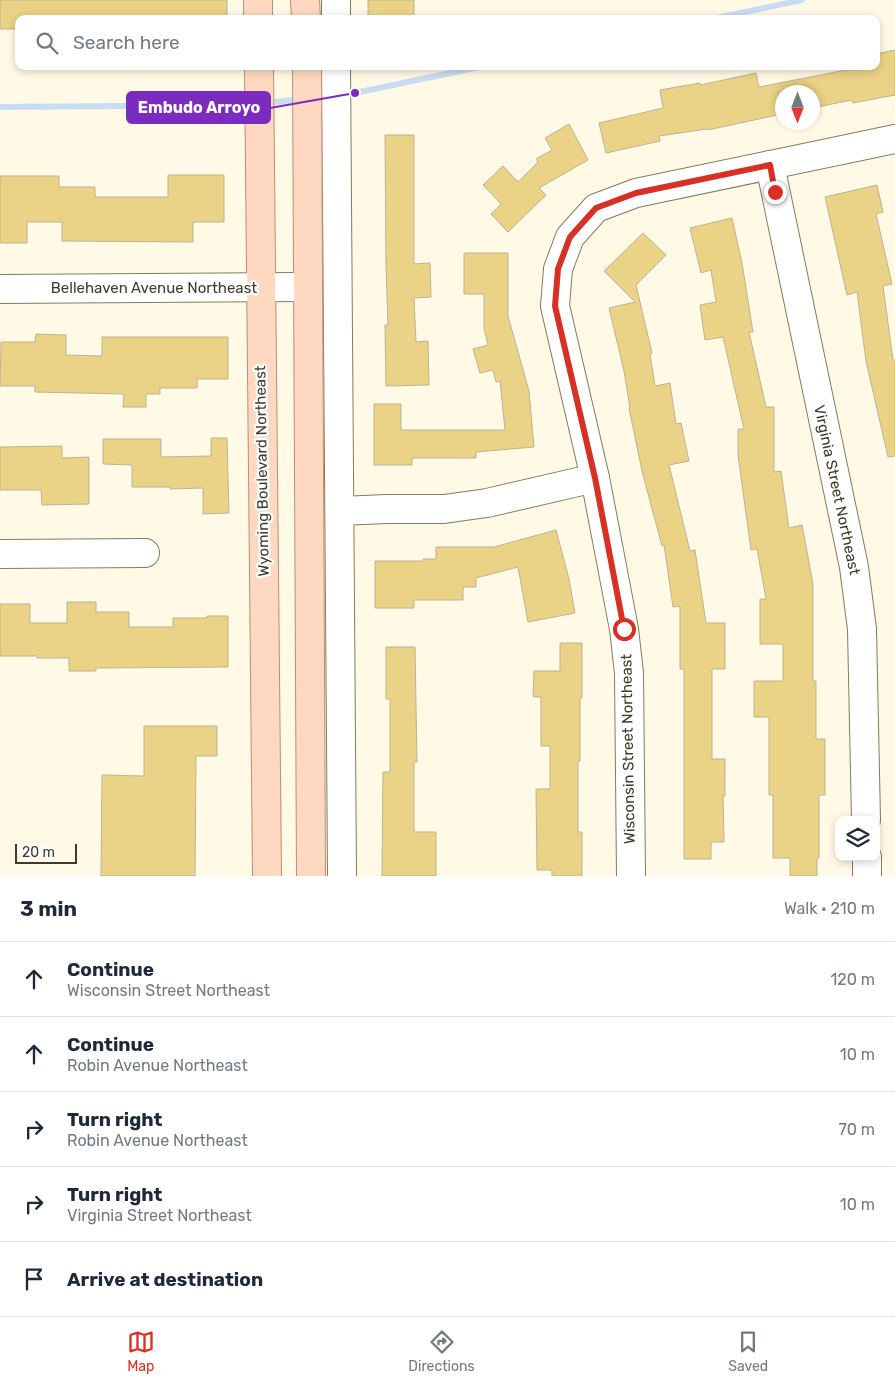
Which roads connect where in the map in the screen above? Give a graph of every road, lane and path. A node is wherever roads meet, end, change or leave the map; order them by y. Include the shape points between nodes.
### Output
1 (258, 0) edge
2 (305, 0) edge
3 (336, 0) edge
4 (258, 15) edge
5 (306, 15) edge
6 (336, 15) edge
7 (307, 70) edge
8 (336, 70) edge
9 (259, 71) edge
10 (895, 139) edge
11 (770, 165) junction
12 (308, 287) junction
13 (260, 288) junction
14 (0, 289) edge
15 (595, 478) junction
16 (340, 511) junction
17 (145, 552) dead end
18 (0, 554) edge
19 (866, 816) edge
20 (867, 861) edge
21 (267, 876) edge
22 (311, 876) edge
23 (342, 876) edge
24 (631, 876) edge
25 (867, 876) edge

1 - 4 main road
2 - 5 main road
3 - 6 street
7 - 12 main road
8 - 16 street
9 - 13 main road, Wyoming Boulevard Northeast
10 - 11 street, Wisconsin Street Northeast
11 - 15 street, Wisconsin Street Northeast via 636,193 596,208 570,237 558,269 555,306
11 - 19 street, Virginia Street Northeast via 854,567 862,629
12 - 13 street, Bellehaven Avenue Northeast
12 - 22 main road
13 - 14 street, Bellehaven Avenue Northeast
13 - 21 main road, Wyoming Boulevard Northeast
15 - 16 street via 487,503 444,509
15 - 24 street, Wisconsin Street Northeast via 624,629 629,674
16 - 23 street
17 - 18 street
20 - 25 street

